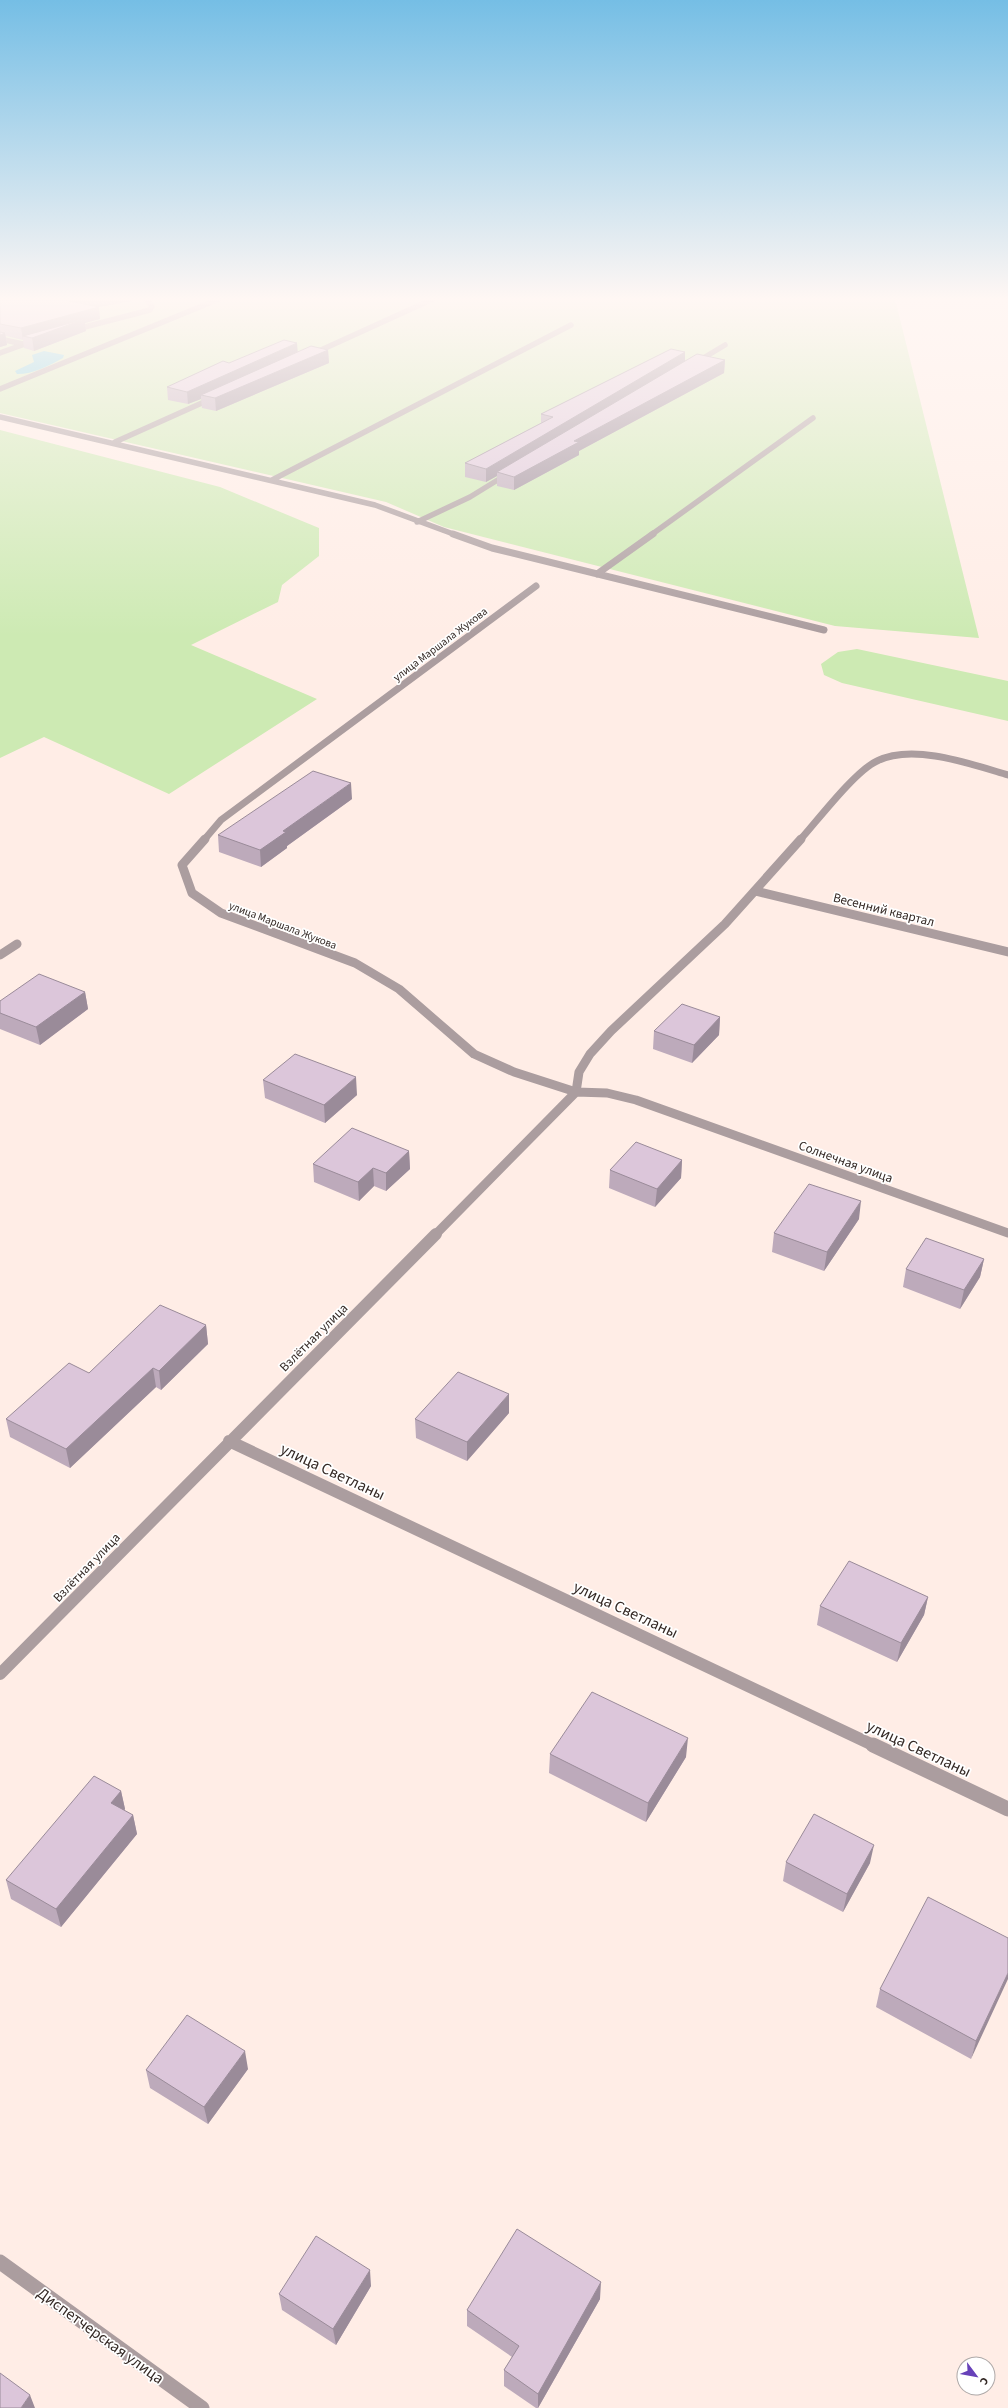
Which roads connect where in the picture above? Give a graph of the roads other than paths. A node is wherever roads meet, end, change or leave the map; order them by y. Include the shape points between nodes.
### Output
1 (184, 411) edge
2 (404, 411) edge
3 (0, 417) edge
4 (813, 418) dead end
5 (115, 442) junction
6 (517, 469) edge
7 (272, 480) junction
8 (417, 522) junction
9 (597, 574) junction
10 (536, 586) dead end
11 (824, 630) dead end
12 (1008, 775) edge
13 (755, 891) junction
14 (17, 944) dead end
15 (1008, 952) edge
16 (0, 955) edge
17 (576, 1092) junction
18 (1008, 1233) edge
19 (229, 1441) junction
20 (0, 1674) edge
21 (1008, 1809) edge
22 (0, 2262) edge
23 (202, 2408) edge

1 - 5 street
2 - 7 street
3 - 5 street
4 - 9 street
5 - 7 street
6 - 8 street via 470,497
7 - 8 street via 375,505
8 - 9 street via 492,548
9 - 11 street
10 - 17 street, улица Маршала Жукова via 221,820 182,865 192,893 221,913 355,963 399,989 474,1054 514,1072
12 - 13 street via 956,761 920,755 899,755 876,760 861,772
13 - 15 street, Весенний квартал
13 - 17 street via 725,924 606,1036 579,1072
14 - 16 street
17 - 18 street, Солнечная улица via 606,1093 675,1113
17 - 19 street, Взлётная улица
19 - 20 street, Взлётная улица
19 - 21 street, улица Светланы
22 - 23 street, Диспетчерская улица

